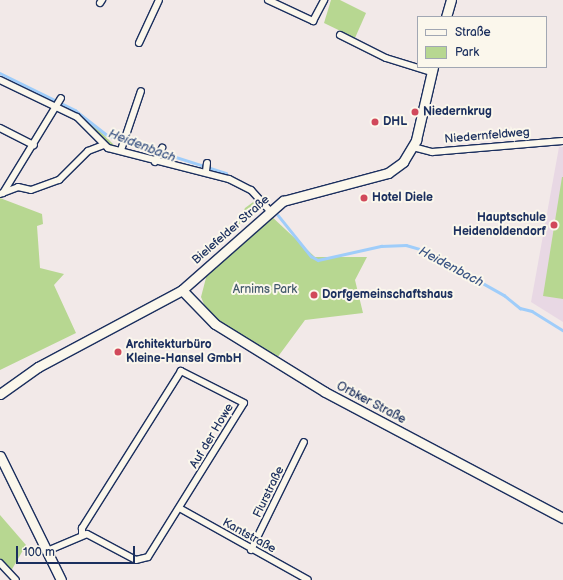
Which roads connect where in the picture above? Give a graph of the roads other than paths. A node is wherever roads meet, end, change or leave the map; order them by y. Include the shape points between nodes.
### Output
1 (159, 0) edge
2 (268, 0) edge
3 (324, 0) edge
4 (451, 0) edge
5 (446, 16) edge
6 (340, 35) dead end
7 (140, 43) dead end
8 (417, 65) edge
9 (432, 69) edge
10 (0, 80) edge
11 (140, 91) dead end
12 (61, 98) dead end
13 (55, 108) junction
14 (0, 128) edge
15 (563, 140) edge
16 (34, 145) junction
17 (104, 145) junction
18 (413, 147) junction
19 (121, 150) junction
20 (161, 150) dead end
21 (155, 162) junction
22 (1, 194) edge
23 (269, 210) junction
24 (182, 290) junction
25 (0, 394) edge
26 (304, 442) dead end
27 (0, 456) edge
28 (181, 509) junction
29 (563, 518) edge
30 (82, 534) junction
31 (251, 550) junction
32 (47, 551) junction
33 (0, 563) edge
34 (16, 580) edge
35 (61, 580) edge
36 (308, 580) edge

1 - 7 street
2 - 3 street via 313,21
4 - 5 main road
6 - 8 street via 386,58
9 - 18 main road, Bielefelder Straße
10 - 13 street
11 - 19 street
12 - 13 street
13 - 16 street
13 - 17 street via 77,117
14 - 16 street
15 - 18 street, Niedernfeldweg via 432,152
16 - 22 street
17 - 19 street
17 - 22 street via 88,151 59,180 31,190 18,187
18 - 23 main road, Bielefelder Straße via 407,159 388,173 309,192
19 - 21 street
20 - 21 street
21 - 23 street via 207,167 251,190
23 - 24 main road, Bielefelder Straße
24 - 25 main road, Bielefelder Straße via 38,367
24 - 29 main road, Orbker Straße via 215,324 253,349 326,392
26 - 31 street, Flurstraße
27 - 32 main road
28 - 30 street, Auf der Howe via 154,552 143,559 136,560 93,536
28 - 30 street, Auf der Howe via 244,404 181,371 82,528
28 - 31 street, Kantstraße
30 - 32 street
31 - 36 street, Kantstraße
32 - 35 main road
33 - 34 street

